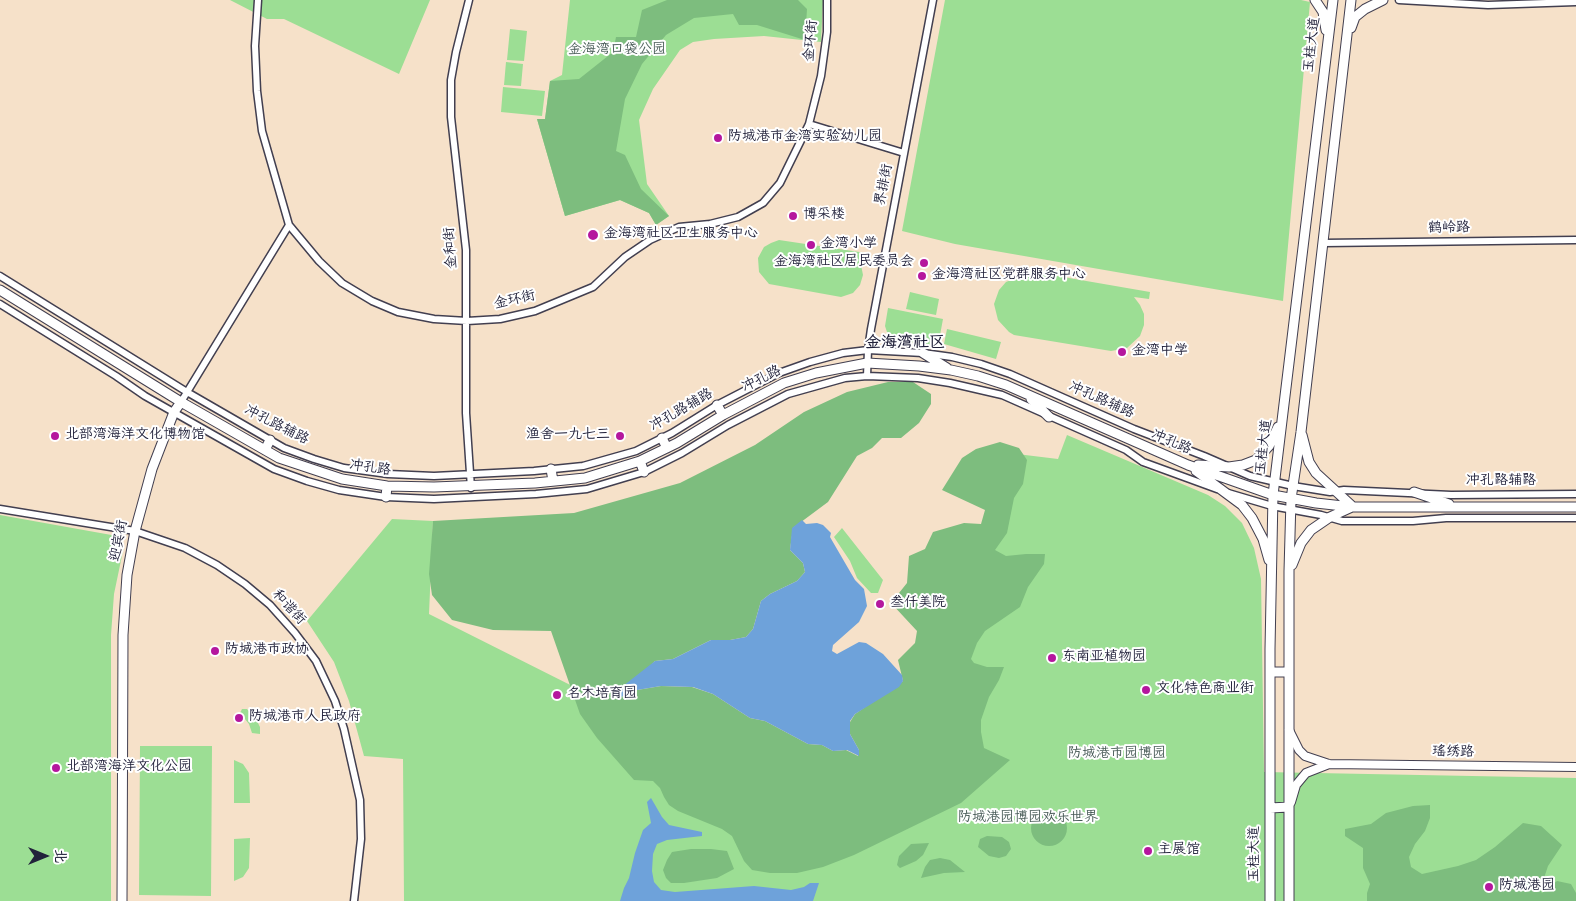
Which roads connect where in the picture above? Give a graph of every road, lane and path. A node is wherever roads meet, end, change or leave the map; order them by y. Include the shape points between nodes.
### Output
1 (258, 0) edge
2 (469, 0) edge
3 (827, 0) edge
4 (933, 0) edge
5 (1315, 0) edge
6 (1333, 0) edge
7 (1351, 0) edge
8 (1382, 0) edge
9 (1399, 0) edge
10 (1576, 2) edge
11 (1328, 40) junction
12 (1346, 42) junction
13 (809, 124) junction
14 (904, 153) junction
15 (289, 225) junction
16 (1576, 240) edge
17 (1323, 243) junction
18 (0, 276) edge
19 (0, 290) edge
20 (0, 304) edge
21 (467, 321) junction
22 (868, 350) junction
23 (922, 353) junction
24 (867, 363) junction
25 (951, 370) junction
26 (867, 376) junction
27 (186, 392) junction
28 (1026, 394) junction
29 (181, 402) junction
30 (717, 405) junction
31 (174, 412) junction
32 (723, 415) junction
33 (1049, 416) junction
34 (1282, 420) junction
35 (1301, 432) junction
36 (662, 438) junction
37 (270, 440) junction
38 (667, 448) junction
39 (264, 450) junction
40 (640, 461) junction
41 (1188, 465) junction
42 (1229, 467) junction
43 (551, 469) junction
44 (644, 472) junction
45 (470, 473) junction
46 (552, 481) junction
47 (1274, 482) junction
48 (471, 485) junction
49 (387, 486) junction
50 (1293, 486) junction
51 (1336, 491) junction
52 (1225, 492) junction
53 (1414, 492) junction
54 (1576, 494) edge
55 (471, 496) junction
56 (1273, 496) junction
57 (386, 497) junction
58 (1291, 499) junction
59 (1272, 506) junction
60 (1352, 506) junction
61 (1456, 506) junction
62 (1576, 506) edge
63 (0, 509) edge
64 (1291, 510) junction
65 (1330, 517) junction
66 (1576, 518) edge
67 (135, 530) junction
68 (1272, 569) junction
69 (1289, 571) junction
70 (1270, 672) junction
71 (1289, 672) junction
72 (1289, 729) junction
73 (1329, 764) junction
74 (1576, 767) edge
75 (1289, 807) junction
76 (1270, 808) junction
77 (122, 901) edge
78 (354, 901) edge
79 (1270, 901) edge
80 (1289, 901) edge

1 - 15 street, 金环街 via 257,91 262,132
2 - 21 street, 金和街 via 451,80 451,117 466,250
3 - 13 street, 金环街 via 827,32 821,76
4 - 14 street, 界排街
5 - 11 main road via 1323,12
6 - 11 main road, 玉桂大道
7 - 12 main road
8 - 12 main road via 1355,17
9 - 10 street via 1488,5
11 - 34 main road, 玉桂大道
12 - 17 main road
13 - 14 street
13 - 21 street, 金环街 via 780,183 763,203 738,217 679,228 650,240 625,257 593,287 535,311 500,319
14 - 22 street, 界排街
15 - 21 street, 金环街 via 342,283 372,301 398,312
15 - 27 street, 迎宾街
16 - 17 street, 鹤岭路
17 - 35 main road
18 - 27 street, 冲孔路辅路
19 - 29 main road, 冲孔路
20 - 31 street
21 - 45 street, 金和街 via 466,413
22 - 23 street, 冲孔路辅路
22 - 24 street, 界排街
22 - 30 street, 冲孔路辅路 via 779,372
23 - 25 main road
23 - 42 street, 冲孔路辅路 via 952,356 1010,374
24 - 25 main road, 冲孔路
24 - 26 street, 界排街
24 - 32 main road, 冲孔路 via 784,383
25 - 28 main road, 冲孔路 via 978,376
26 - 33 street via 918,378 976,388 1002,395
26 - 44 street via 845,378 788,394
27 - 29 street, 迎宾街
27 - 37 street, 冲孔路辅路
28 - 33 main road
28 - 41 main road, 冲孔路
29 - 31 main road, 迎宾街
29 - 39 main road, 冲孔路
30 - 32 main road
30 - 36 street, 冲孔路辅路
31 - 57 street via 274,469 339,490
31 - 67 main road, 迎宾街 via 152,469
32 - 38 main road, 冲孔路
33 - 52 street via 1126,450 1143,462
34 - 42 main road via 1269,446 1256,460
34 - 47 main road, 玉桂大道
35 - 50 main road
35 - 51 main road via 1309,462
36 - 38 main road
36 - 43 street, 冲孔路辅路 via 636,450 583,466
37 - 39 main road
37 - 45 street, 冲孔路辅路 via 284,448 344,468 434,476
38 - 40 main road, 冲孔路
39 - 49 main road, 冲孔路 via 310,470
40 - 44 main road
40 - 46 main road, 冲孔路 via 585,478
41 - 42 main road
41 - 52 main road
41 - 56 main road, 冲孔路
42 - 47 street, 冲孔路辅路
43 - 45 street, 冲孔路辅路
43 - 46 main road
44 - 55 street via 587,489
45 - 48 street, 金和街
46 - 48 main road, 冲孔路
47 - 50 street, 冲孔路辅路
47 - 56 main road, 玉桂大道
48 - 49 main road, 冲孔路
48 - 55 street, 金和街
49 - 57 main road
50 - 51 street, 冲孔路辅路
50 - 58 main road
51 - 53 street, 冲孔路辅路
51 - 60 main road
52 - 59 street
52 - 68 main road via 1252,518 1263,539
53 - 54 street, 冲孔路辅路 via 1450,495
53 - 61 main road
55 - 57 street via 434,499
56 - 58 main road, 冲孔路
56 - 59 main road, 玉桂大道
58 - 60 main road, 冲孔路
58 - 64 main road
59 - 64 street
59 - 68 main road, 玉桂大道
60 - 61 main road, 冲孔路
60 - 65 main road
61 - 62 main road, 冲孔路
63 - 67 street, 和谐街
64 - 65 street
64 - 69 main road
65 - 66 street via 1342,521
65 - 69 main road via 1311,530 1301,543
67 - 77 main road, 迎宾街 via 127,575 123,635
67 - 78 street, 和谐街 via 185,548 217,564 245,584 270,605 316,661 335,700 360,800 361,840
68 - 70 main road, 玉桂大道
69 - 71 main road
70 - 71 main road
70 - 76 main road, 玉桂大道
71 - 72 main road
72 - 73 street via 1299,750
72 - 75 main road
73 - 74 street, 瑶绣路
73 - 75 street via 1306,773 1296,784
75 - 76 main road
75 - 80 main road
76 - 79 main road, 玉桂大道

